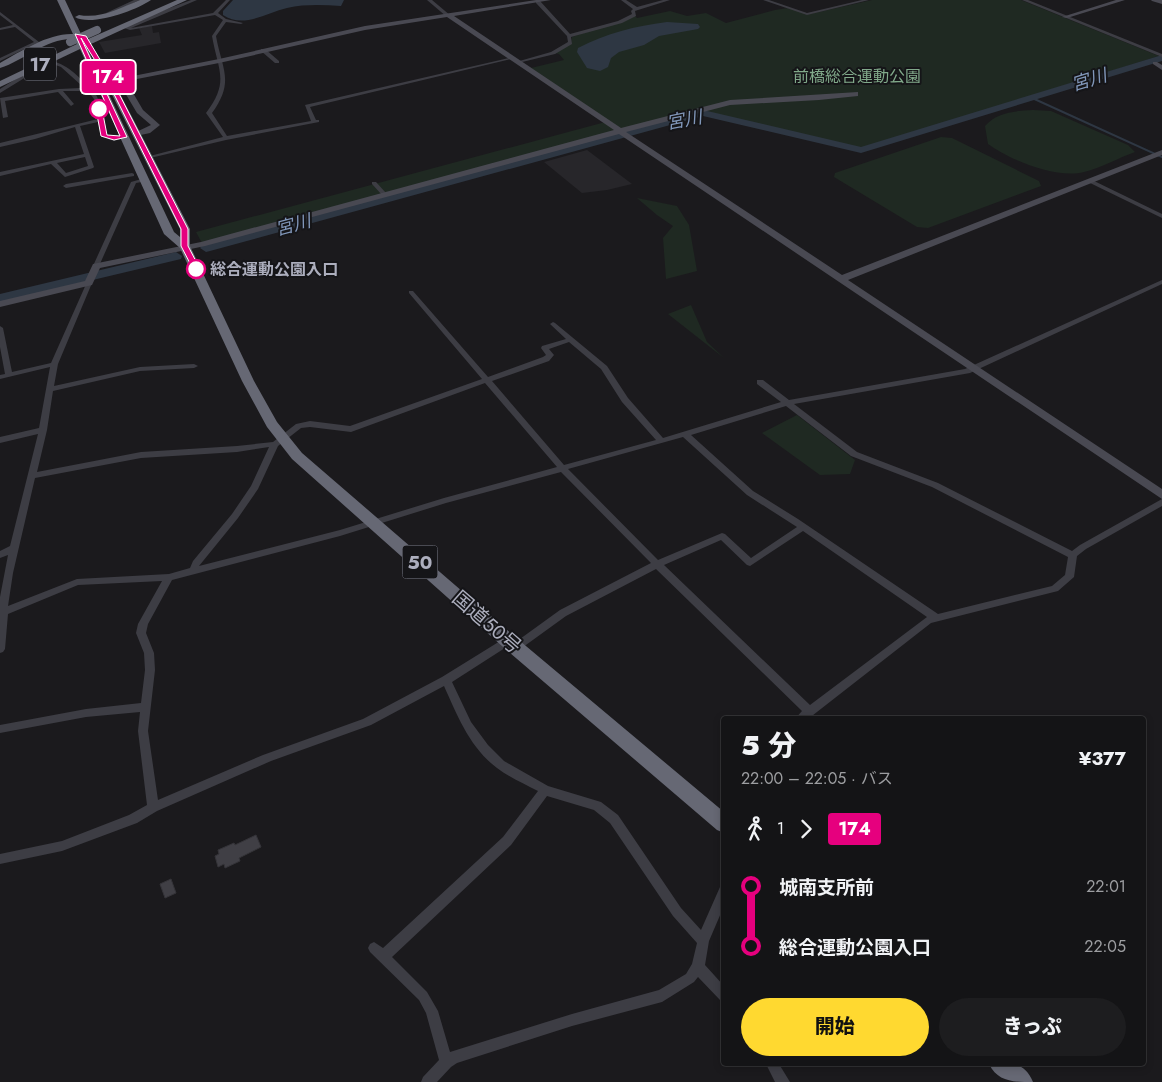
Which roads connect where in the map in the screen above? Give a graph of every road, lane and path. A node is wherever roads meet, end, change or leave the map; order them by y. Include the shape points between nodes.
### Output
1 (61, 0) edge
2 (138, 0) edge
3 (171, 0) edge
4 (183, 0) edge
5 (195, 0) edge
6 (228, 0) edge
7 (428, 0) edge
8 (548, 0) edge
9 (624, 0) edge
10 (668, 0) edge
11 (765, 0) edge
12 (867, 0) edge
13 (1024, 0) edge
14 (1122, 0) edge
15 (1154, 0) edge
16 (151, 1) edge
17 (538, 2) junction
18 (1162, 2) edge
19 (636, 9) junction
20 (0, 13) edge
21 (78, 14) joint
22 (110, 14) junction
23 (215, 14) junction
24 (449, 16) junction
25 (1065, 16) junction
26 (100, 18) junction
27 (146, 18) junction
28 (224, 20) junction
29 (241, 23) dead end
30 (15, 26) junction
31 (0, 29) edge
32 (96, 29) junction
33 (81, 35) junction
34 (569, 36) junction
35 (70, 41) junction
36 (263, 50) junction
37 (62, 54) junction
38 (87, 56) junction
39 (1162, 56) edge
40 (515, 60) junction
41 (0, 61) edge
42 (219, 61) junction
43 (1162, 61) edge
44 (278, 62) dead end
45 (1162, 68) edge
46 (0, 73) edge
47 (0, 79) edge
48 (0, 84) edge
49 (84, 88) junction
50 (58, 90) junction
51 (0, 91) edge
52 (1, 100) edge
53 (71, 104) dead end
54 (5, 117) dead end
55 (102, 120) junction
56 (77, 125) junction
57 (622, 132) junction
58 (136, 134) junction
59 (124, 137) junction
60 (226, 138) junction
61 (0, 145) edge
62 (1162, 152) edge
63 (87, 155) junction
64 (148, 158) junction
65 (52, 163) junction
66 (0, 174) edge
67 (65, 175) junction
68 (132, 175) dead end
69 (145, 180) junction
70 (1090, 181) junction
71 (374, 183) dead end
72 (66, 186) junction
73 (383, 193) junction
74 (66, 194) dead end
75 (1162, 216) edge
76 (185, 246) junction
77 (93, 275) junction
78 (841, 279) junction
79 (1162, 282) edge
80 (411, 292) dead end
81 (0, 304) edge
82 (553, 324) dead end
83 (0, 328) edge
84 (571, 339) junction
85 (54, 364) junction
86 (194, 366) dead end
87 (974, 368) junction
88 (9, 375) junction
89 (0, 377) edge
90 (487, 380) junction
91 (760, 382) dead end
92 (50, 388) junction
93 (786, 403) junction
94 (43, 430) junction
95 (685, 434) junction
96 (0, 440) edge
97 (278, 441) junction
98 (661, 441) junction
99 (562, 468) junction
100 (33, 476) junction
101 (1162, 495) edge
102 (1162, 502) edge
103 (373, 522) junction
104 (804, 527) junction
105 (14, 548) junction
106 (1073, 555) junction
107 (0, 556) edge
108 (657, 564) junction
109 (193, 571) junction
110 (169, 577) junction
111 (4, 612) junction
112 (935, 617) junction
113 (512, 644) junction
114 (0, 649) edge
115 (446, 680) junction
116 (145, 707) junction
117 (809, 711) junction
118 (803, 716) edge
119 (0, 730) edge
120 (545, 790) junction
121 (153, 807) junction
122 (721, 821) edge
123 (0, 859) edge
124 (721, 898) edge
125 (703, 941) junction
126 (379, 952) joint
127 (698, 967) junction
128 (721, 993) edge
129 (446, 1062) junction
130 (773, 1066) edge
131 (1002, 1066) edge
132 (428, 1082) edge
133 (783, 1082) edge
134 (1022, 1082) edge

1 - 33 highway, 国道50号 / 50
2 - 22 street
3 - 32 highway, 17
4 - 27 highway
5 - 27 street
6 - 23 street
7 - 24 street
8 - 17 street
9 - 19 street
10 - 19 street
11 - 12 street via 806,14
13 - 25 street
14 - 25 street
15 - 18 street
16 - 22 highway, 17
16 - 32 highway, 17
17 - 24 street
17 - 34 street
19 - 34 street via 634,16 620,22
20 - 30 street
21 - 26 highway, 17 via 89,19
21 - 33 highway, 国道50号 / 50
22 - 26 highway, 17
23 - 27 street via 126,28
23 - 28 street
24 - 36 street via 365,28
24 - 40 street
25 - 39 street
26 - 33 highway via 84,26
27 - 33 highway via 100,33
28 - 29 street
28 - 42 street via 214,36
30 - 31 street
30 - 41 street via 37,42
32 - 35 highway, 17, bridge
33 - 37 highway, 17
33 - 38 highway, 国道50号 / 50
33 - 41 highway, 17
33 - 58 highway, 国道50号 / 50
34 - 40 street via 570,43 553,53
35 - 46 highway, 17
35 - 47 highway, 17
36 - 42 street
36 - 44 street
37 - 38 highway via 76,52
37 - 48 highway, 17
38 - 59 highway, 国道50号 / 50
40 - 57 street
40 - 60 street via 307,106 315,121
42 - 58 street via 135,77 125,83 140,111 156,125
42 - 60 street via 224,76 223,90 219,101 208,113
43 - 45 street via 1154,63
49 - 50 street
49 - 51 street via 64,67 53,62
49 - 55 street via 92,91
50 - 52 street
50 - 53 street
52 - 54 street
55 - 56 street
55 - 59 street via 104,136
56 - 61 street
56 - 63 street
57 - 57 street via 728,100 856,94 736,100
57 - 73 street
57 - 78 street
58 - 64 highway, 国道50号 / 50
59 - 69 highway, 国道50号 / 50
60 - 64 street
62 - 70 street
63 - 65 street
63 - 67 street via 91,167
64 - 76 highway, 国道50号 / 50 via 185,229
65 - 66 street
65 - 67 street
67 - 72 street
68 - 72 street
69 - 76 highway, 国道50号 / 50 via 170,234
69 - 77 street via 134,182
70 - 75 street
70 - 78 street
71 - 73 street
72 - 74 street
73 - 76 street via 211,242
76 - 77 street
76 - 97 highway, 国道50号 / 50
77 - 81 street
77 - 85 street
78 - 87 street
79 - 87 street
80 - 90 street
82 - 84 street
83 - 88 street
84 - 90 street via 545,348 549,358
84 - 98 street via 604,368 625,400
85 - 88 street
85 - 92 street
86 - 92 street via 140,369
87 - 93 street
87 - 101 street
88 - 89 street
90 - 97 street via 351,429 304,424
90 - 99 street
91 - 93 street
92 - 94 street
93 - 95 street
93 - 106 street via 854,454 935,485
94 - 96 street
94 - 100 street
95 - 98 street
95 - 104 street via 750,493
97 - 100 street via 238,449 140,455
97 - 103 highway, 国道50号 / 50
97 - 109 street via 255,487
98 - 99 street
99 - 103 street
99 - 108 street
100 - 105 street
102 - 106 street
103 - 109 street
103 - 113 highway, 国道50号 / 50
104 - 108 street via 750,563 722,536
104 - 112 street
105 - 107 street
105 - 111 street
106 - 112 street via 1069,577 1055,589
108 - 113 street via 563,613
108 - 117 street
109 - 110 street
110 - 111 street via 77,582
110 - 116 street via 143,624 141,634 149,653 150,670
111 - 114 street
112 - 117 street via 921,624
113 - 115 street
113 - 122 highway, 国道50号 / 50
115 - 120 street via 467,725 492,757 511,772
115 - 121 street via 367,722 267,758
116 - 119 street via 86,713
116 - 121 street via 144,732
117 - 118 street
120 - 125 street via 590,803 614,819 677,912
120 - 126 street via 507,842 391,947
121 - 123 street via 133,819 62,846
124 - 125 street
125 - 127 street
126 - 129 street via 424,996 432,1011
127 - 128 street
127 - 129 street via 690,978 662,996 572,1020
129 - 132 street
130 - 133 street
131 - 134 highway

